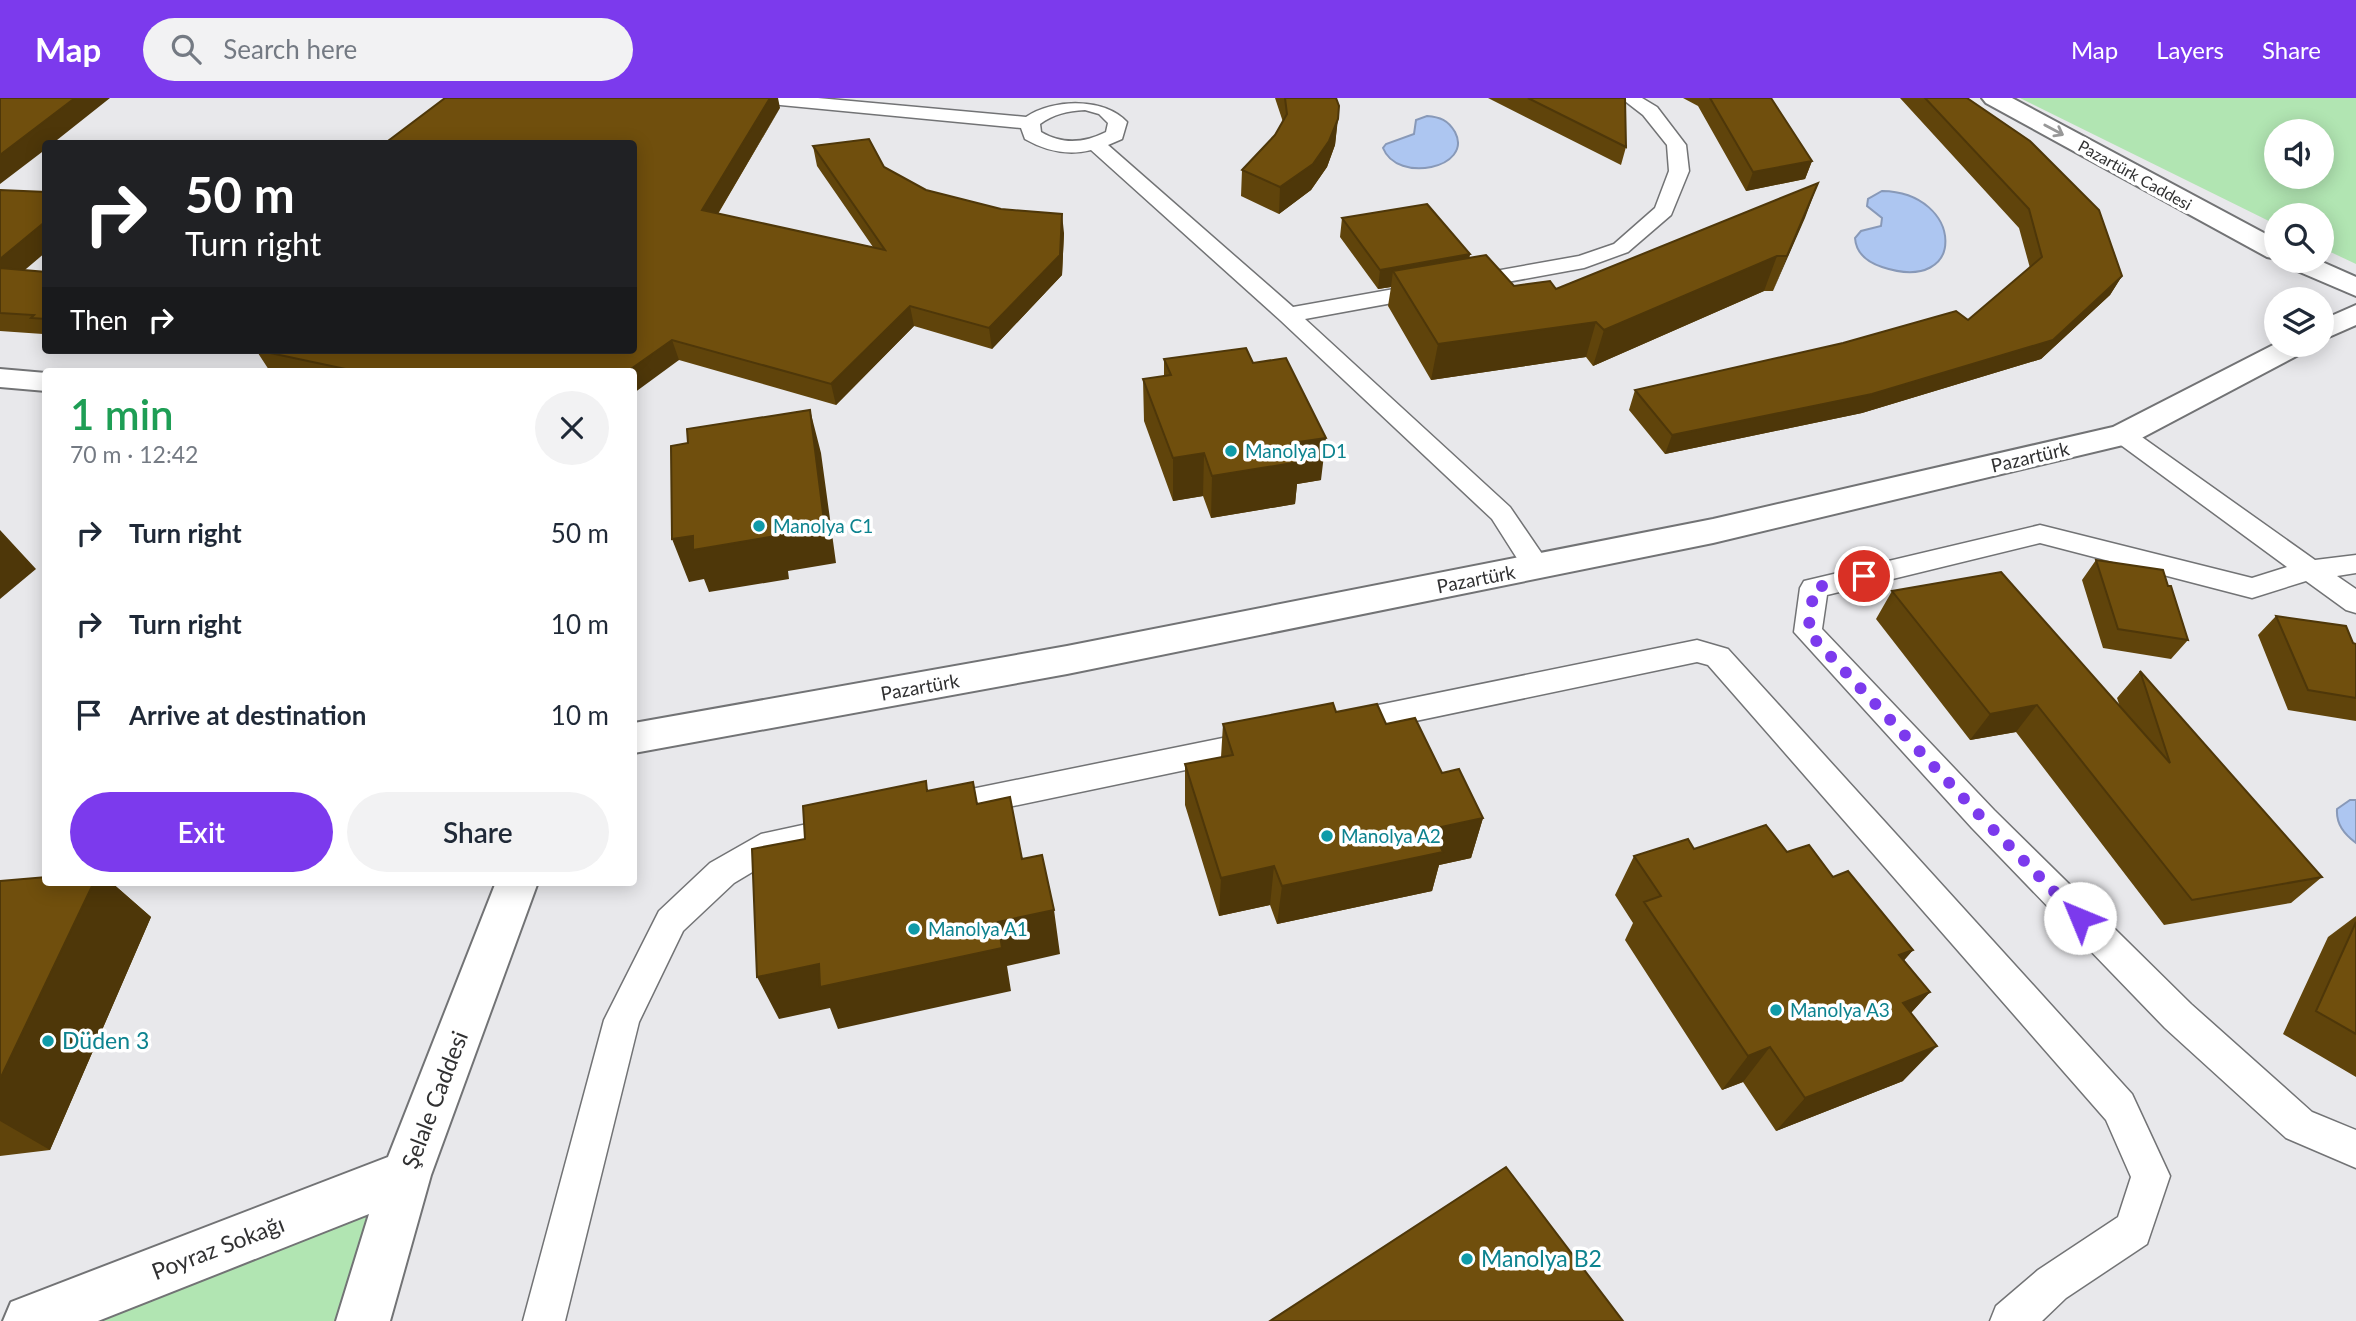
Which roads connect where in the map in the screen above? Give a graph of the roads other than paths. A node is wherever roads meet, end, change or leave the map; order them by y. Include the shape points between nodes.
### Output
1 (759, 98) edge
2 (1128, 98) edge
3 (1630, 98) edge
4 (1994, 98) edge
5 (2043, 98) edge
6 (1105, 110) junction
7 (1030, 123) junction
8 (1096, 145) junction
9 (2264, 217) edge
10 (2264, 244) edge
11 (2334, 253) edge
12 (2356, 264) edge
13 (2324, 273) edge
14 (2356, 288) edge
15 (2356, 314) edge
16 (1288, 315) junction
17 (2334, 325) edge
18 (2273, 357) edge
19 (0, 378) edge
20 (42, 382) edge
21 (2123, 435) junction
22 (2356, 564) edge
23 (1537, 567) junction
24 (2308, 570) junction
25 (2356, 603) edge
26 (637, 737) edge
27 (515, 886) edge
28 (2356, 1149) edge
29 (406, 1175) junction
30 (30, 1321) edge
31 (363, 1321) edge
32 (544, 1321) edge
33 (2011, 1321) edge

1 - 7 lane
2 - 6 lane
3 - 16 lane via 1650,111 1676,145 1679,171 1664,211 1621,248 1584,262
4 -> 10 street, Pazartürk Caddesi
5 - 9 street, Pazartürk Caddesi
6 - 7 lane via 1061,106
6 - 8 lane via 1118,122 1115,135
7 - 8 lane via 1032,135 1046,145
8 - 16 lane
11 - 12 street
13 - 14 street
15 - 17 street
16 - 23 lane via 1501,513
18 - 21 street, Pazartürk
19 - 20 street
21 - 23 street, Pazartürk
21 - 24 lane
22 - 24 lane
23 - 26 street, Pazartürk via 1068,660
24 - 25 lane
24 - 28 lane via 2252,589 2040,534 1814,588 1808,632 1983,819 2178,1016 2299,1125
27 - 29 street, Şelale Caddesi
29 - 30 street, Poyraz Sokağı
29 - 31 street, Şelale Caddesi
32 - 33 lane via 622,1020 671,921 722,873 772,844 1697,651 1718,657 2119,1107 2151,1176 2133,1230 2052,1284

